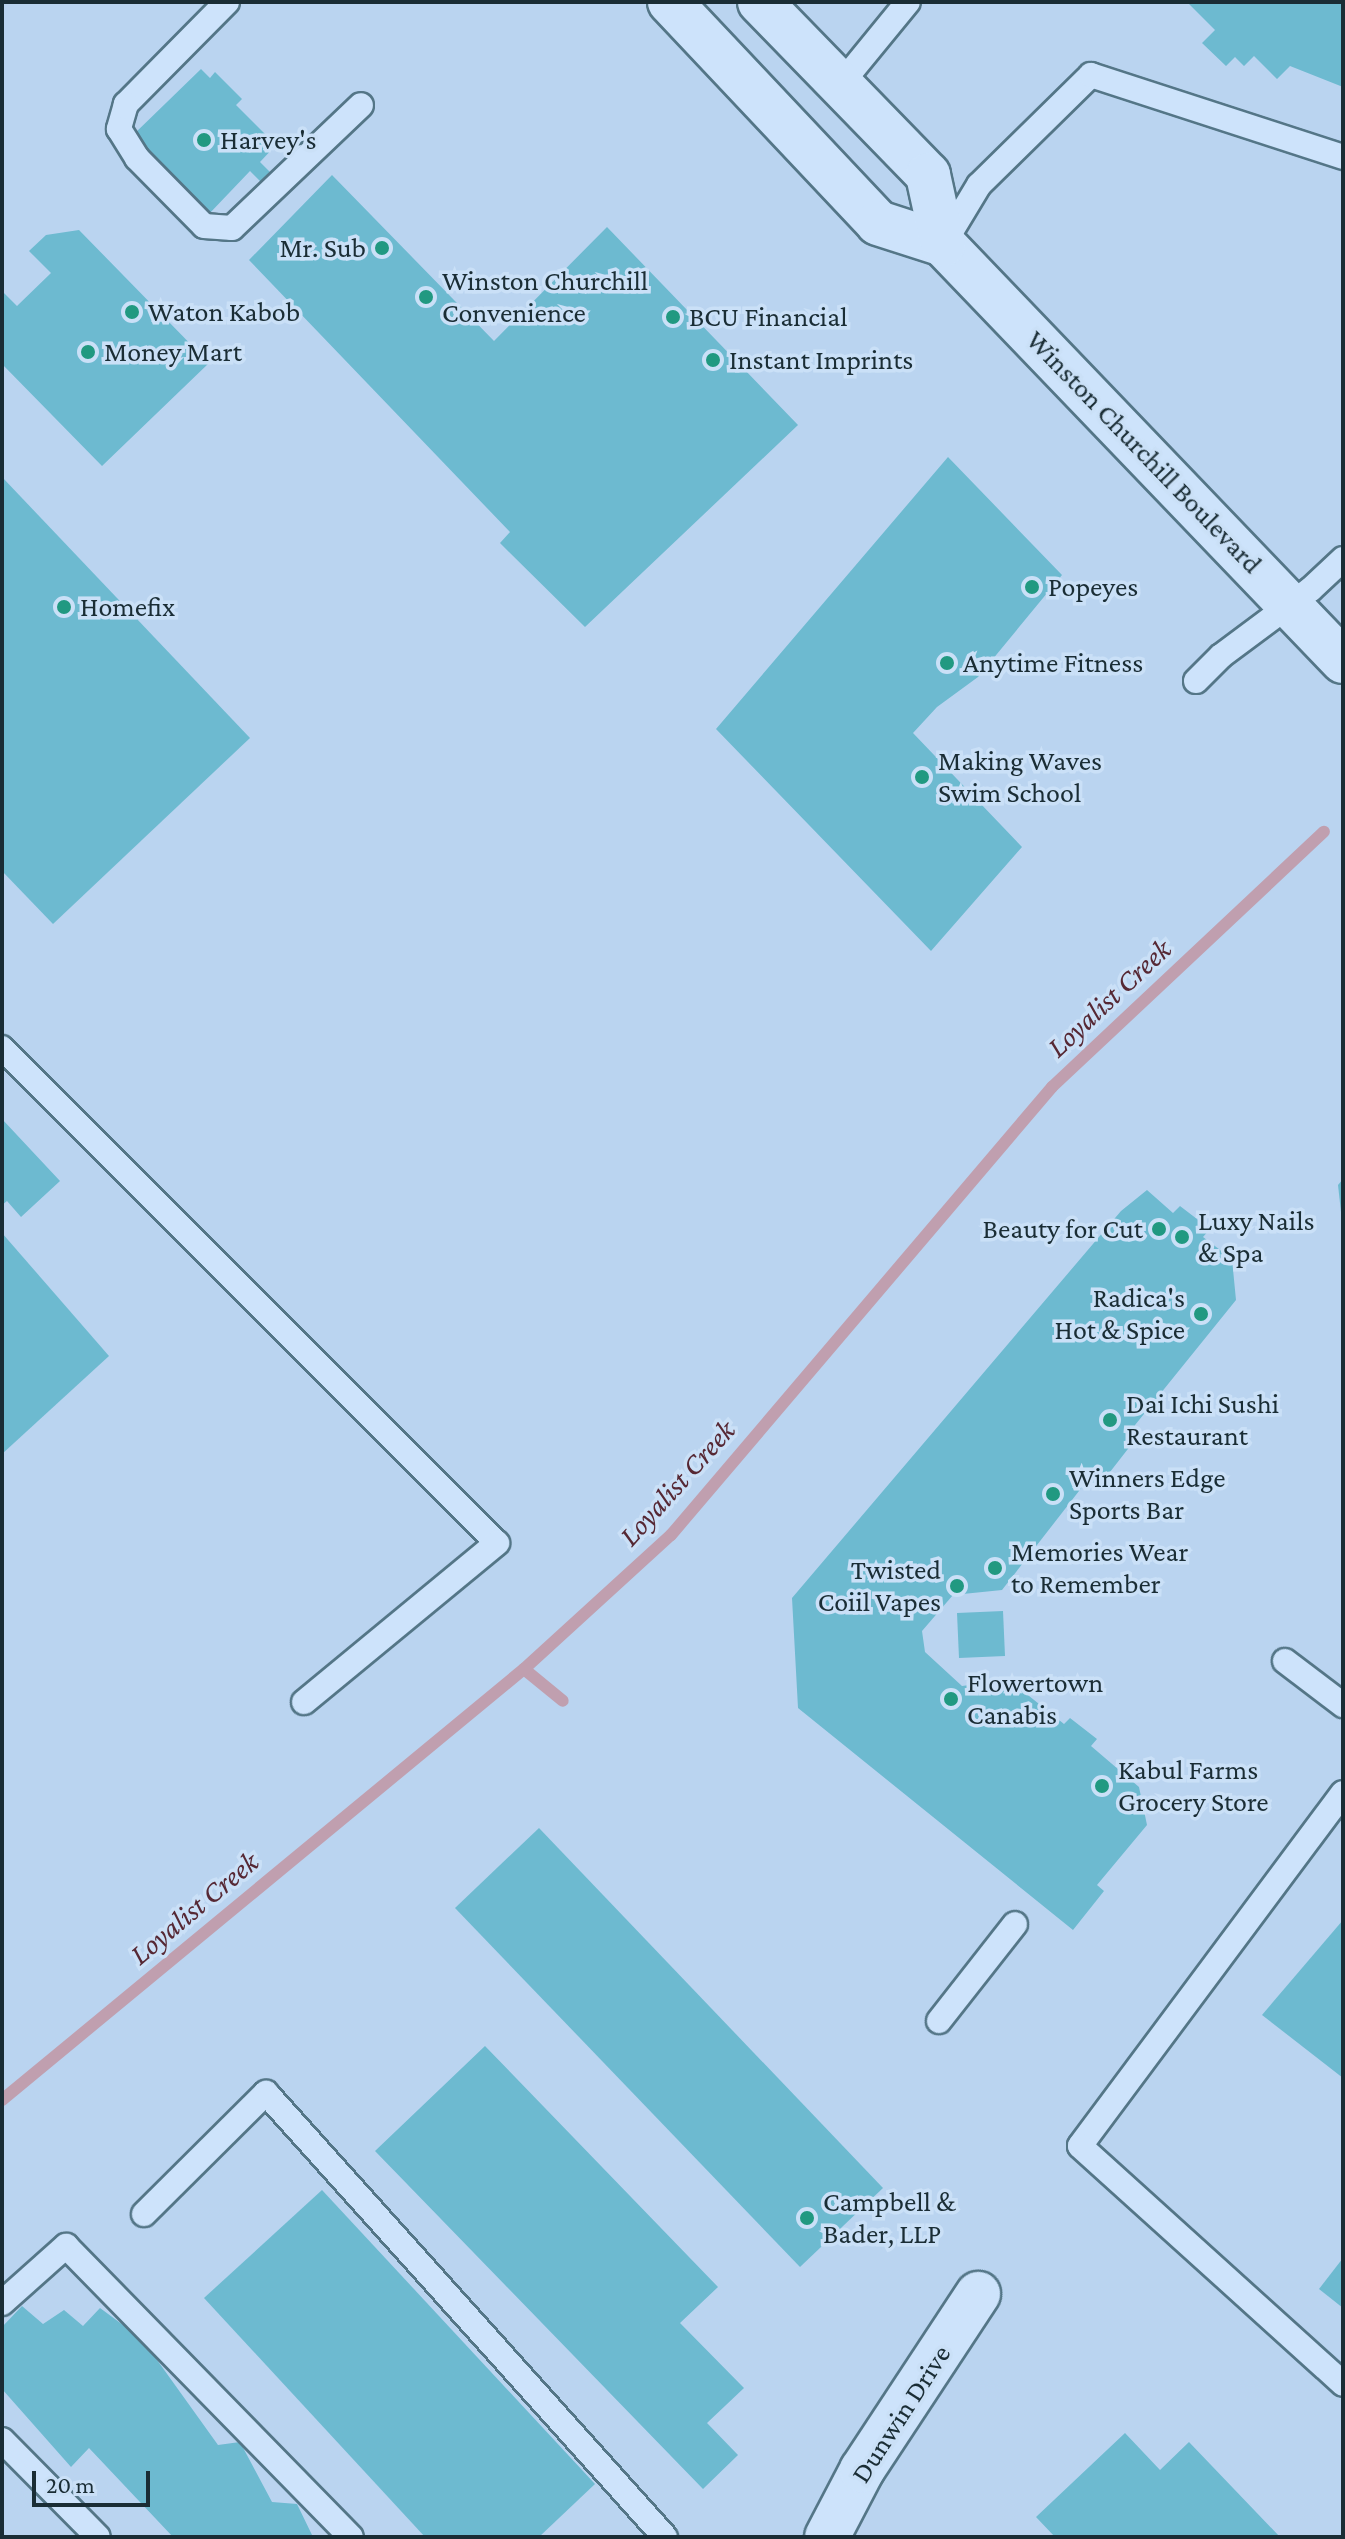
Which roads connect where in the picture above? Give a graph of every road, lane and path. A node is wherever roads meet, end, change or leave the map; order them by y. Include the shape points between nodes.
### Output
1 (227, 2) edge
2 (670, 2) edge
3 (760, 2) edge
4 (908, 2) edge
5 (840, 85) junction
6 (361, 105) dead end
7 (1343, 157) edge
8 (943, 244) junction
9 (1343, 559) edge
10 (1289, 604) junction
11 (1343, 661) edge
12 (1196, 681) dead end
13 (2, 1048) edge
14 (1285, 1661) dead end
15 (304, 1702) dead end
16 (1343, 1705) edge
17 (1343, 1793) edge
18 (1015, 1924) dead end
19 (939, 2021) dead end
20 (144, 2214) dead end
21 (978, 2294) dead end
22 (2, 2303) edge
23 (1343, 2384) edge
24 (2, 2440) edge
25 (660, 2535) edge
26 (98, 2537) edge
27 (351, 2537) edge
28 (827, 2537) edge

1 - 6 lane via 126,104 119,129 137,158 204,226 232,228
2 - 8 main road, Winston Churchill Boulevard via 878,223
3 - 5 main road
4 - 5 lane
5 - 8 main road via 928,175
7 - 8 lane via 1091,75 979,185
8 - 10 main road, Winston Churchill Boulevard
9 - 10 lane
10 - 11 main road, Winston Churchill Boulevard
10 - 12 lane
13 - 15 lane via 497,1543
14 - 16 lane
17 - 23 lane via 1080,2146
18 - 19 lane
20 - 25 lane via 266,2093
21 - 28 main road, Dunwin Drive via 862,2470
22 - 27 lane via 66,2246
24 - 26 lane

